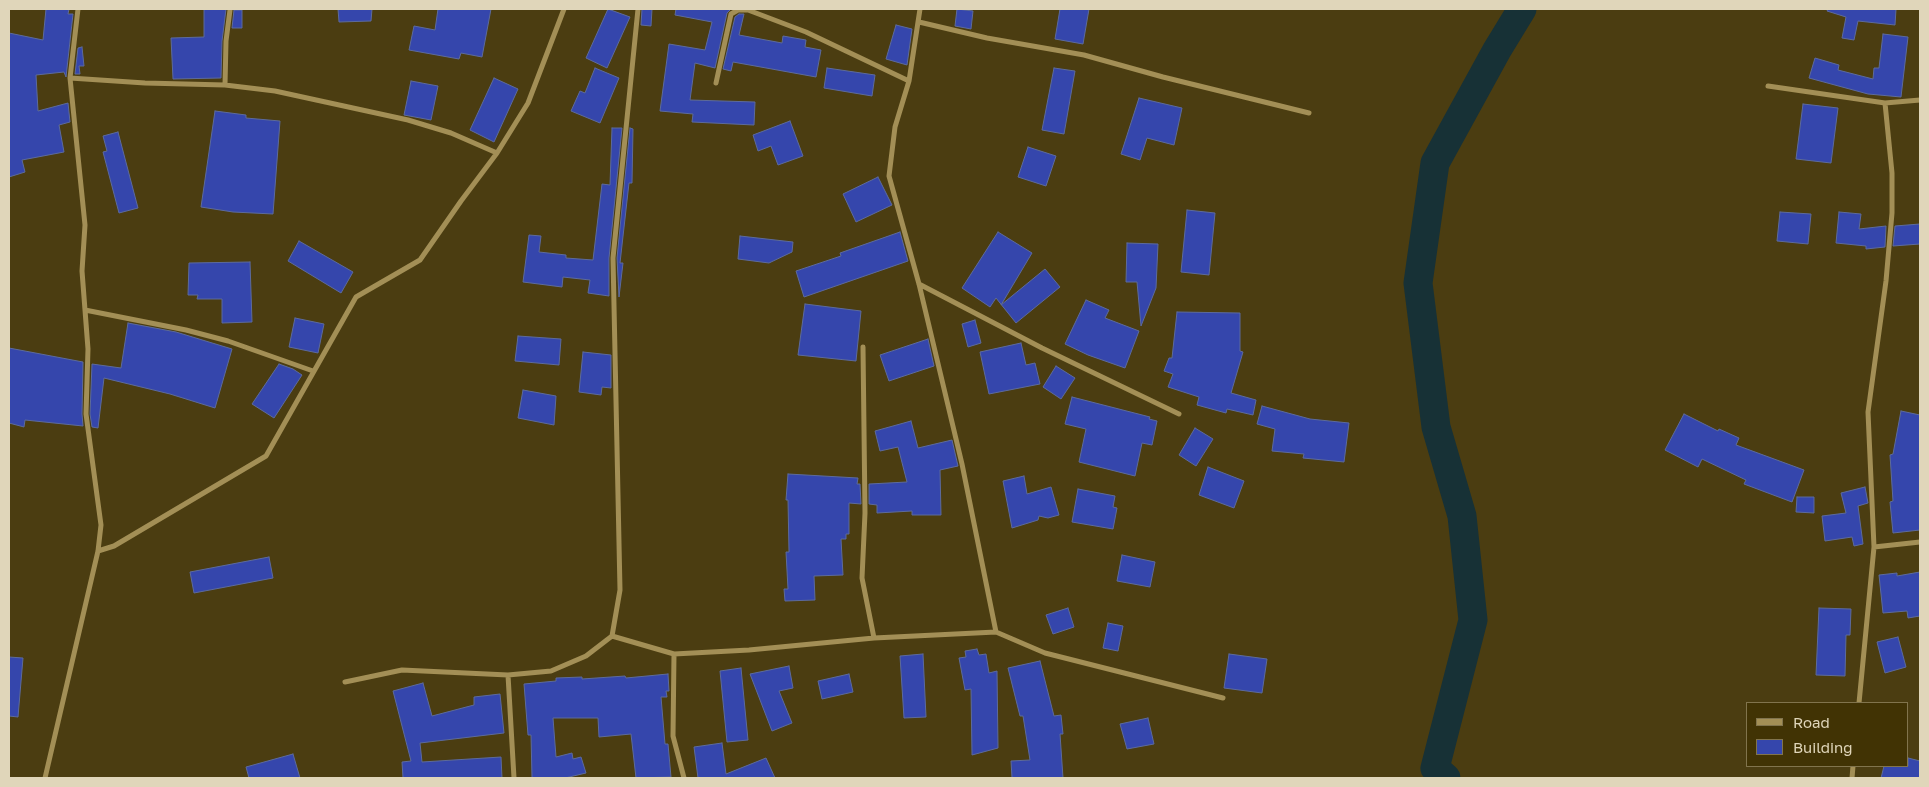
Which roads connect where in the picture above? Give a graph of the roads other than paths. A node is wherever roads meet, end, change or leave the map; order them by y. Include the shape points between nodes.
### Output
1 (78, 9) edge
2 (564, 9) edge
3 (638, 9) edge
4 (920, 9) edge
5 (230, 10) dead end
6 (919, 22) junction
7 (70, 78) junction
8 (909, 81) junction
9 (716, 83) dead end
10 (225, 84) junction
11 (1768, 86) dead end
12 (1920, 100) edge
13 (1885, 103) junction
14 (1309, 112) dead end
15 (497, 153) junction
16 (919, 284) junction
17 (85, 310) junction
18 (863, 347) dead end
19 (314, 370) junction
20 (1179, 414) dead end
21 (1920, 542) edge
22 (1874, 546) junction
23 (98, 551) junction
24 (996, 632) junction
25 (612, 636) junction
26 (874, 638) junction
27 (674, 654) junction
28 (508, 676) junction
29 (345, 682) dead end
30 (1223, 698) dead end
31 (1859, 702) edge
32 (45, 778) edge
33 (514, 778) edge
34 (684, 778) edge

1 - 7 street
2 - 15 street via 528,103
3 - 25 street via 613,258 620,590
4 - 6 street
5 - 10 street
6 - 8 street
6 - 14 street via 1084,55
7 - 10 street
7 - 17 street via 85,225 82,271
8 - 9 street via 806,32 748,10 738,10 731,14
8 - 16 street via 895,127 889,176
10 - 15 street via 275,91 408,120 451,133
11 - 13 street
12 - 13 street
13 - 22 street via 1892,173 1892,213 1868,412
15 - 19 street via 420,260 356,297
16 - 20 street
16 - 24 street via 962,464
17 - 19 street via 228,341
17 - 23 street via 88,349 86,414 101,525
18 - 26 street via 862,578
19 - 23 street via 266,456 114,546
21 - 22 street
22 - 31 street
23 - 32 street
24 - 26 street
24 - 30 street via 1045,653
25 - 27 street
25 - 28 street via 586,656 551,671
26 - 27 street
27 - 34 street via 673,736
28 - 29 street via 402,670
28 - 33 street

